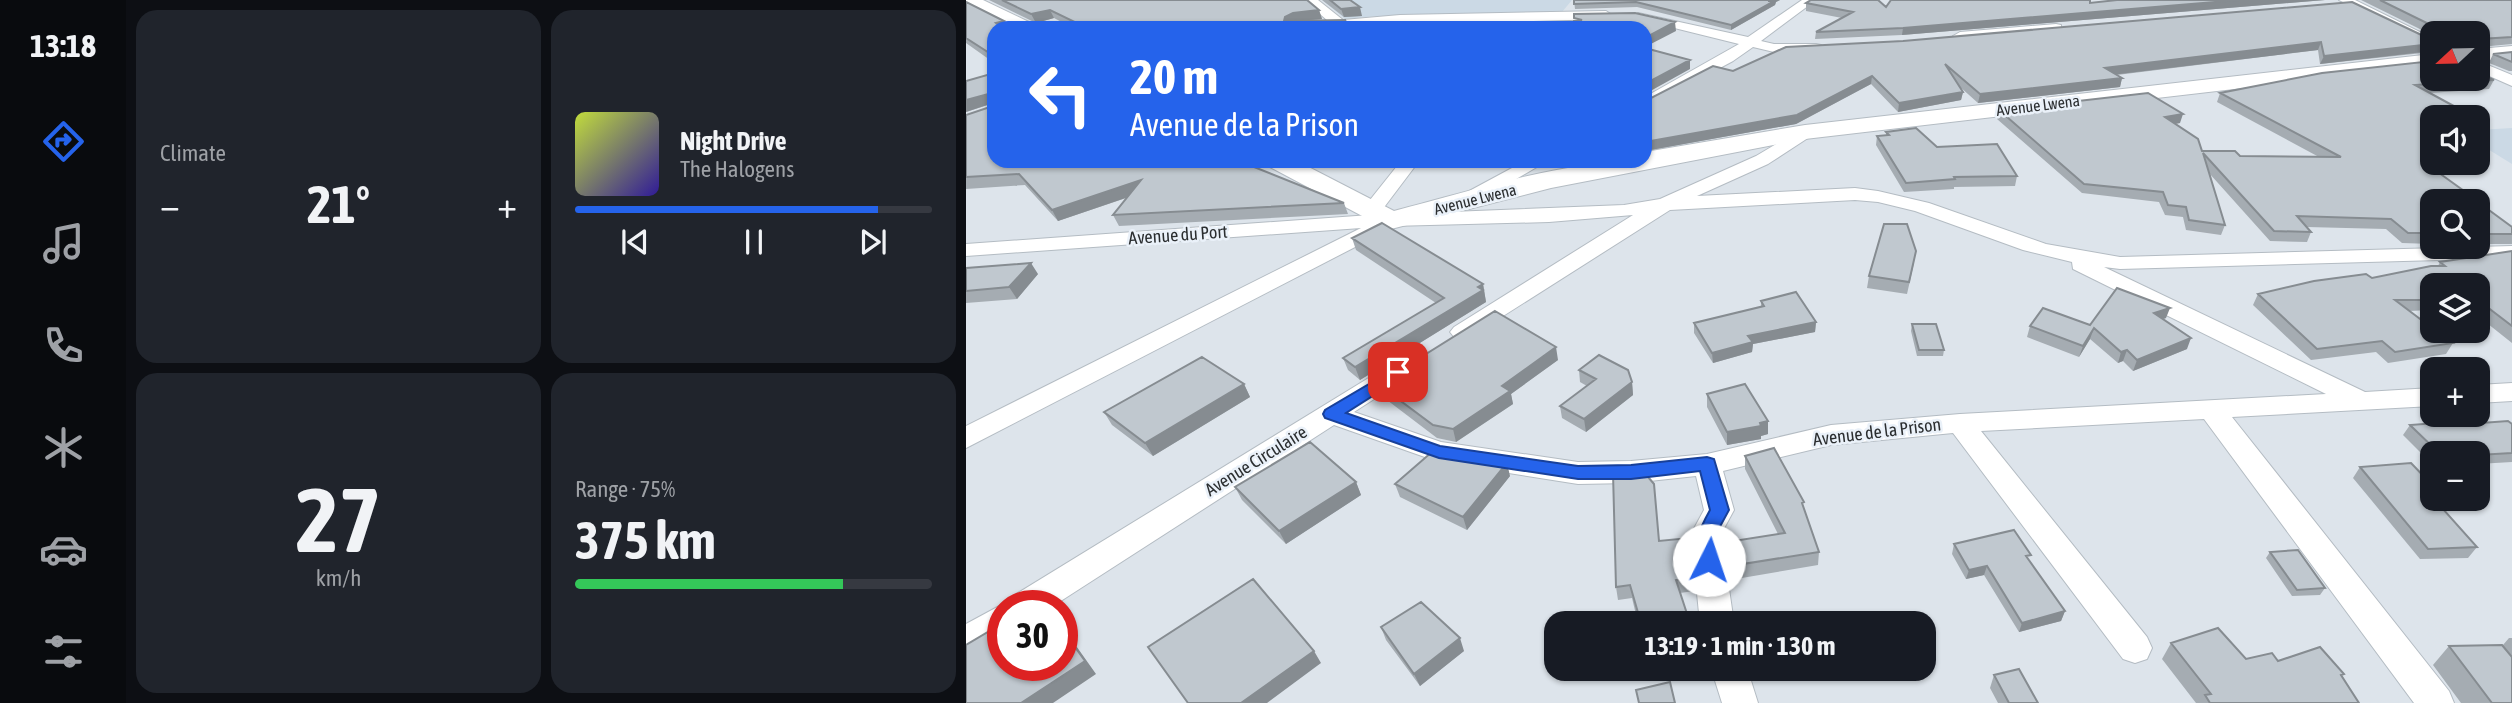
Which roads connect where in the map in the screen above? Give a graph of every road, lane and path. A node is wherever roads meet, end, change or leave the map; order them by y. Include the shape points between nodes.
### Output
1 (969, 0) edge
2 (1310, 0) edge
3 (1810, 0) edge
4 (2349, 2) edge
5 (2325, 5) edge
6 (1012, 21) edge
7 (1336, 21) edge
8 (1502, 21) edge
9 (2076, 27) edge
10 (2420, 37) edge
11 (1942, 38) edge
12 (1750, 41) junction
13 (1834, 47) edge
14 (2512, 52) edge
15 (2490, 54) edge
16 (2420, 61) edge
17 (2490, 70) edge
18 (2512, 80) edge
19 (1652, 99) edge
20 (1805, 132) junction
21 (1652, 159) edge
22 (1290, 168) edge
23 (1405, 168) edge
24 (1525, 168) edge
25 (1612, 168) edge
26 (1463, 202) junction
27 (1665, 204) junction
28 (1381, 216) junction
29 (966, 250) edge
30 (2512, 252) edge
31 (2059, 254) junction
32 (1446, 342) edge
33 (1423, 356) edge
34 (2512, 392) edge
35 (2490, 393) edge
36 (2420, 398) edge
37 (2364, 402) junction
38 (2211, 409) junction
39 (1332, 414) junction
40 (1959, 423) junction
41 (966, 438) edge
42 (1707, 464) junction
43 (1051, 590) edge
44 (1716, 611) edge
45 (987, 629) edge
46 (966, 642) edge
47 (2136, 648) dead end
48 (1733, 681) edge
49 (1740, 703) edge
50 (2436, 703) edge

1 - 6 main road
2 - 7 street
3 - 12 street
4 - 5 street
4 - 10 street
8 - 12 street via 1629,14
9 - 11 street
12 - 13 street via 1774,48
12 - 19 street
14 - 15 main road
16 - 20 main road, Avenue Lwena
17 - 18 street
20 - 21 main road, Avenue Lwena
20 - 27 street via 1762,159
22 - 28 main road
23 - 28 street
24 - 26 street
25 - 26 main road, Avenue Lwena
26 - 28 main road, Avenue Lwena
27 - 28 street, Avenue du Port via 1549,216
27 - 31 street via 1878,195
27 - 32 street
28 - 29 street, Avenue du Port
28 - 41 street
30 - 31 street via 2120,262
31 - 37 street
33 - 39 street, Avenue Circulaire
34 - 35 street
36 - 37 street, Avenue de la Prison
37 - 38 street, Avenue de la Prison
38 - 40 street, Avenue de la Prison
38 - 50 street
39 - 42 street, Avenue de la Prison via 1439,452 1578,472
39 - 43 street, Avenue Circulaire
40 - 42 street, Avenue de la Prison via 1831,435
40 - 47 street
42 - 44 street via 1719,510 1706,534
45 - 46 street
48 - 49 street

